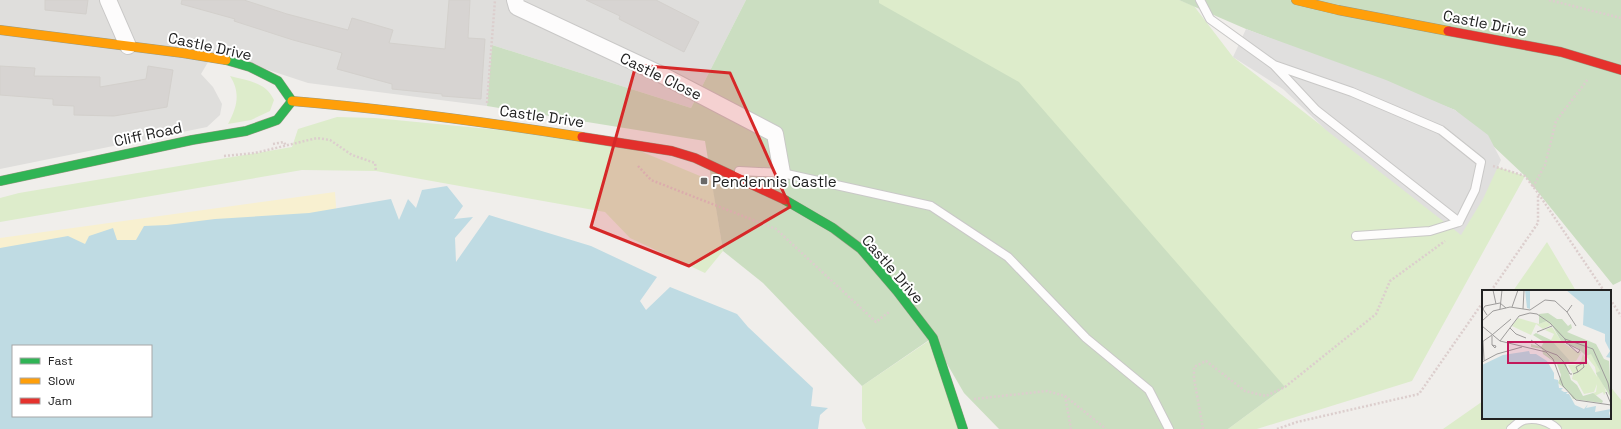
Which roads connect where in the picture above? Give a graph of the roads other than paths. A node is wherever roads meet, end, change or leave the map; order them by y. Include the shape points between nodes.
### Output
1 (108, 0) edge
2 (515, 0) edge
3 (1200, 0) edge
4 (1296, 0) edge
5 (0, 30) edge
6 (128, 46) junction
7 (1274, 64) junction
8 (1621, 70) edge
9 (292, 101) junction
10 (720, 170) junction
11 (782, 173) junction
12 (0, 181) edge
13 (1459, 222) junction
14 (1356, 236) dead end
15 (962, 429) edge
16 (1169, 429) edge
17 (1510, 429) edge
18 (1557, 429) edge

1 - 6 street
2 - 11 street, Castle Close via 516,7 662,75 775,134
3 - 7 lane via 1210,19
4 - 8 street, Castle Drive via 1561,52
5 - 6 street, Castle Drive
6 - 9 street, Castle Drive via 187,53 236,63 279,82
7 - 13 lane via 1316,110
7 - 13 lane via 1352,92 1441,130 1481,162 1475,190
9 - 10 street, Castle Drive via 486,122 672,151
9 - 12 street, Cliff Road via 277,120 246,131 184,141
10 - 11 lane
10 - 15 street, Castle Drive via 795,205 861,249 932,338
11 - 16 lane via 931,206 1008,257 1086,338 1149,390
13 - 14 lane via 1430,231
17 - 18 lane via 1523,420 1532,419 1551,423

